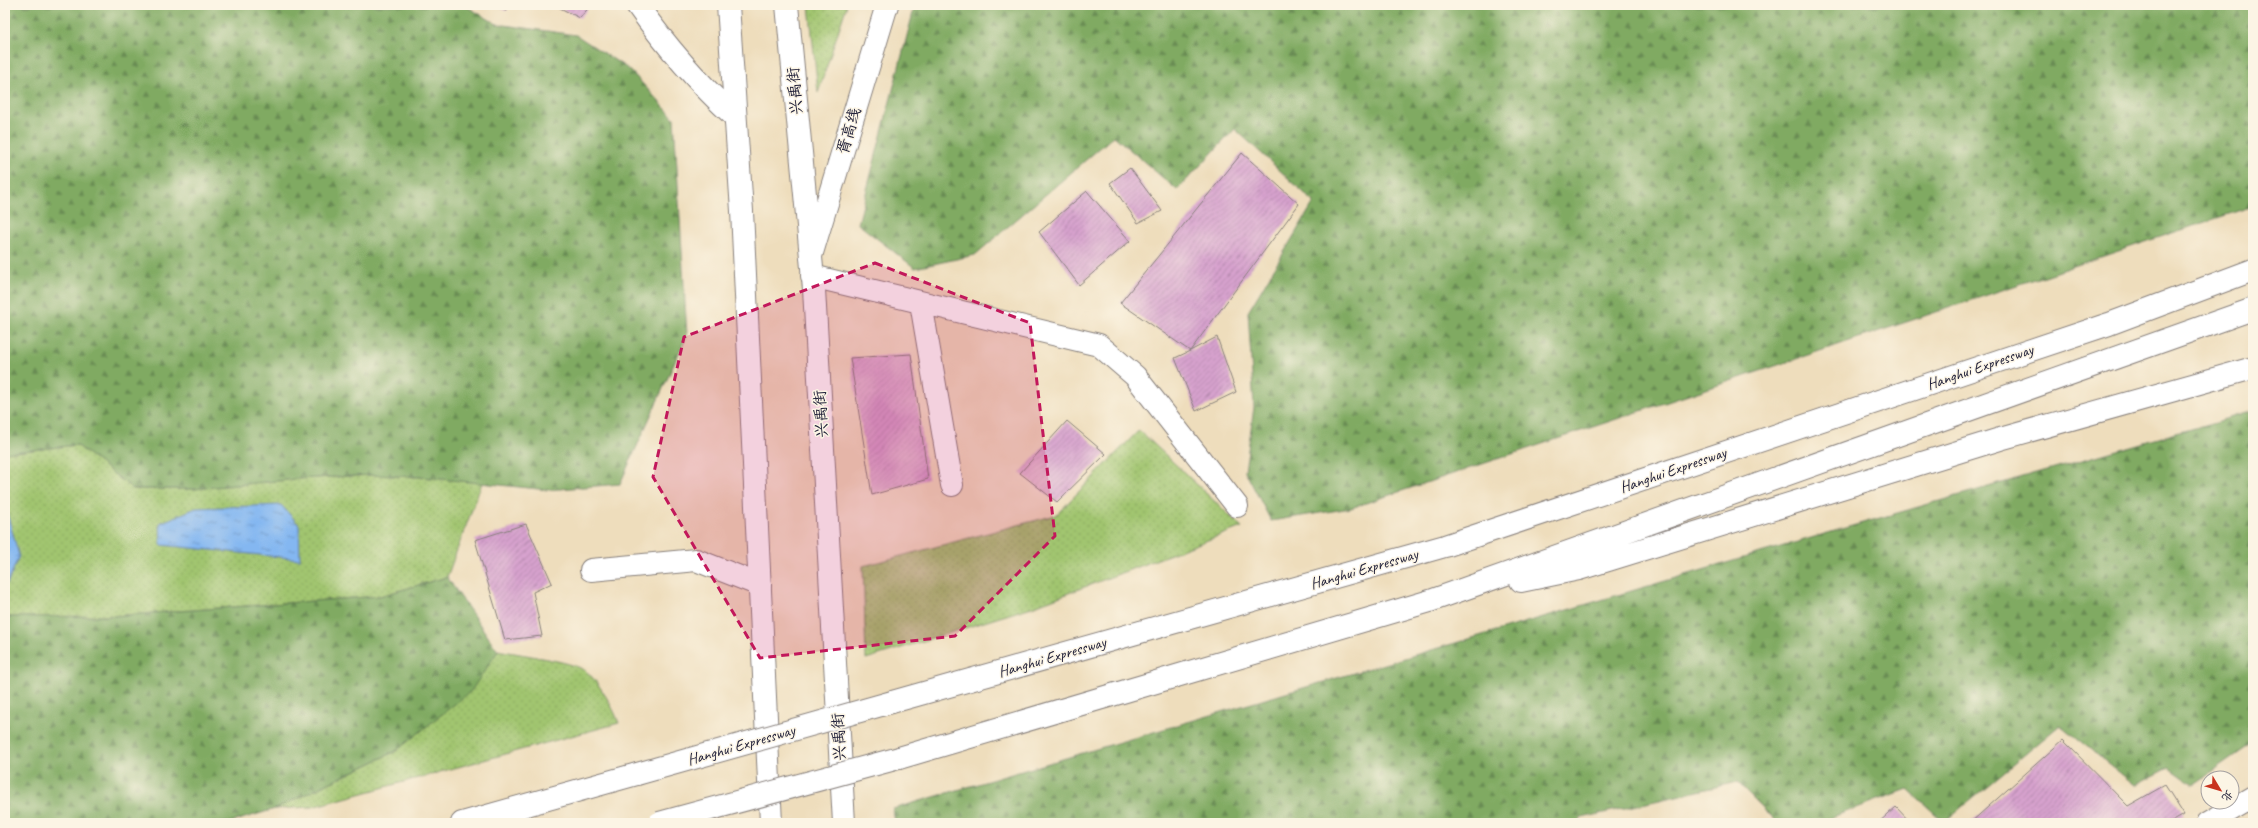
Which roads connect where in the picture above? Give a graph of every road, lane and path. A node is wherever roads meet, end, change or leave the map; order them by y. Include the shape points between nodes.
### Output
1 (637, 5) edge
2 (728, 5) edge
3 (787, 5) edge
4 (887, 5) edge
5 (735, 117) junction
6 (812, 266) junction
7 (2253, 270) edge
8 (921, 303) junction
9 (2253, 309) edge
10 (2253, 368) edge
11 (952, 485) dead end
12 (1237, 506) dead end
13 (591, 570) dead end
14 (760, 585) junction
15 (1430, 601) junction
16 (2253, 797) edge
17 (462, 823) edge
18 (659, 823) edge
19 (771, 823) edge
20 (844, 823) edge
21 (2208, 823) edge

1 - 5 main road via 659,37 702,87
2 - 5 main road
3 - 6 main road, 兴禹街
4 - 6 main road, 胥高线
5 - 14 main road
6 - 8 main road
6 - 20 main road, 兴禹街
7 - 17 main road, Hanghui Expressway, bridge via 2102,326 1445,546
8 - 11 main road
8 - 12 main road via 1099,345 1135,376
9 - 15 main road
10 - 15 main road via 2000,439 1579,569
13 - 14 main road via 696,560
14 - 19 main road
15 - 18 main road, bridge via 899,758
16 - 21 main road

